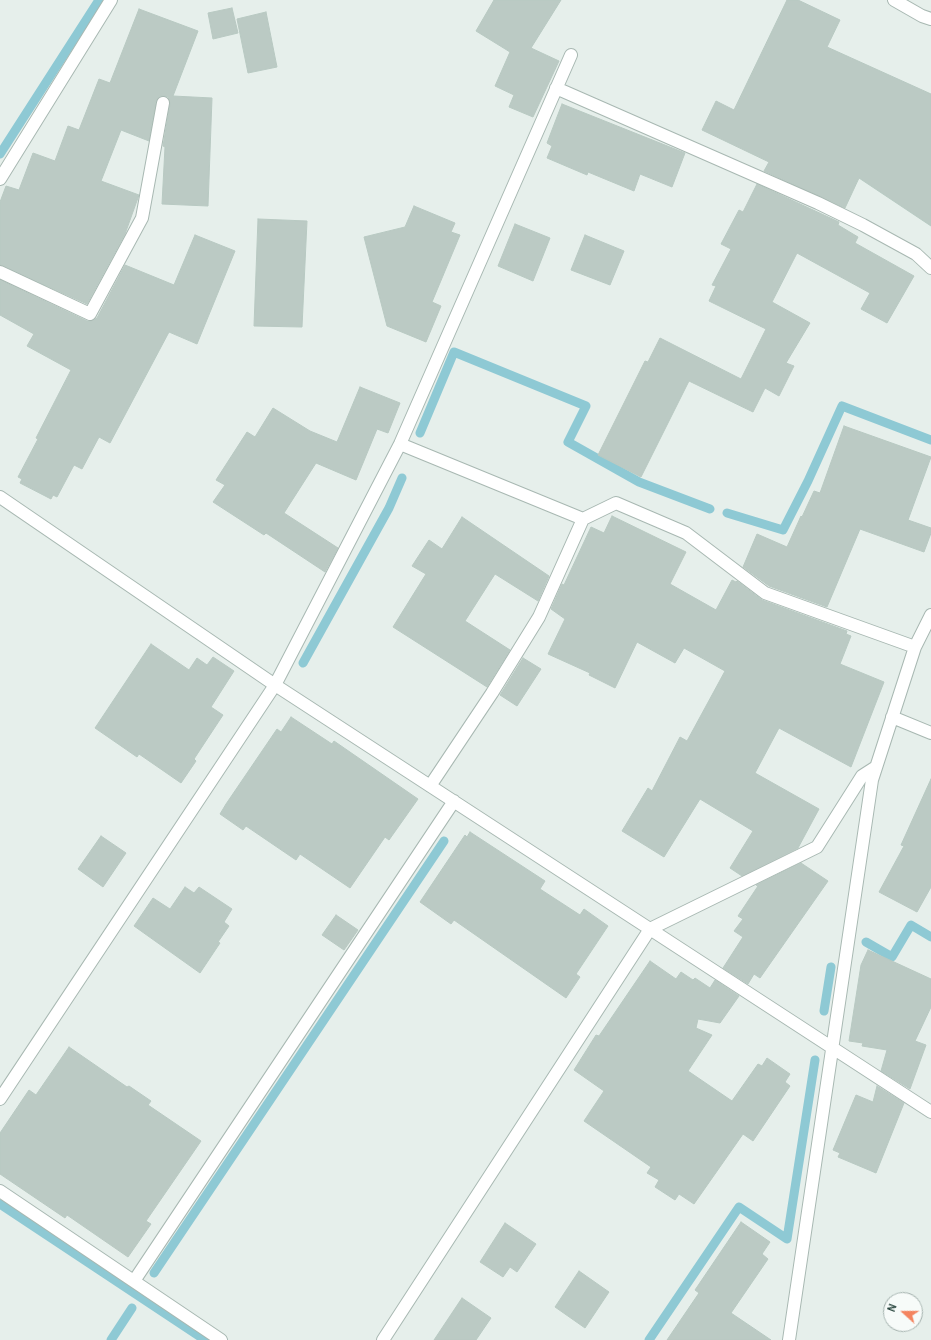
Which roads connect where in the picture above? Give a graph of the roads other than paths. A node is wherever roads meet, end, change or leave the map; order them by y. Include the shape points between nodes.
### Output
1 (111, 0) edge
2 (894, 0) edge
3 (931, 19) edge
4 (571, 54) dead end
5 (556, 88) junction
6 (163, 102) dead end
7 (0, 179) edge
8 (931, 268) edge
9 (0, 272) edge
10 (400, 444) junction
11 (0, 497) edge
12 (583, 519) junction
13 (931, 615) edge
14 (915, 647) junction
15 (275, 684) junction
16 (892, 717) junction
17 (931, 733) edge
18 (876, 767) junction
19 (430, 786) junction
20 (454, 801) junction
21 (650, 929) junction
22 (831, 1048) junction
23 (0, 1099) edge
24 (931, 1112) edge
25 (0, 1191) edge
26 (134, 1281) junction
27 (221, 1340) edge
28 (383, 1340) edge
29 (788, 1340) edge

1 - 7 street
2 - 3 street
4 - 5 street
5 - 8 street via 824,206 916,254
5 - 10 street
6 - 9 street via 142,218 90,314
10 - 12 street
10 - 15 street
11 - 15 street
12 - 14 street via 616,504 686,533 765,593
12 - 19 street via 539,617
13 - 14 street
14 - 16 street
15 - 19 street
15 - 23 street
16 - 17 street
16 - 18 street
18 - 21 street via 862,776 817,847
18 - 22 street
19 - 20 street
20 - 21 street
20 - 26 street
21 - 22 street
21 - 28 street
22 - 24 street
22 - 29 street
25 - 26 street
26 - 27 street

